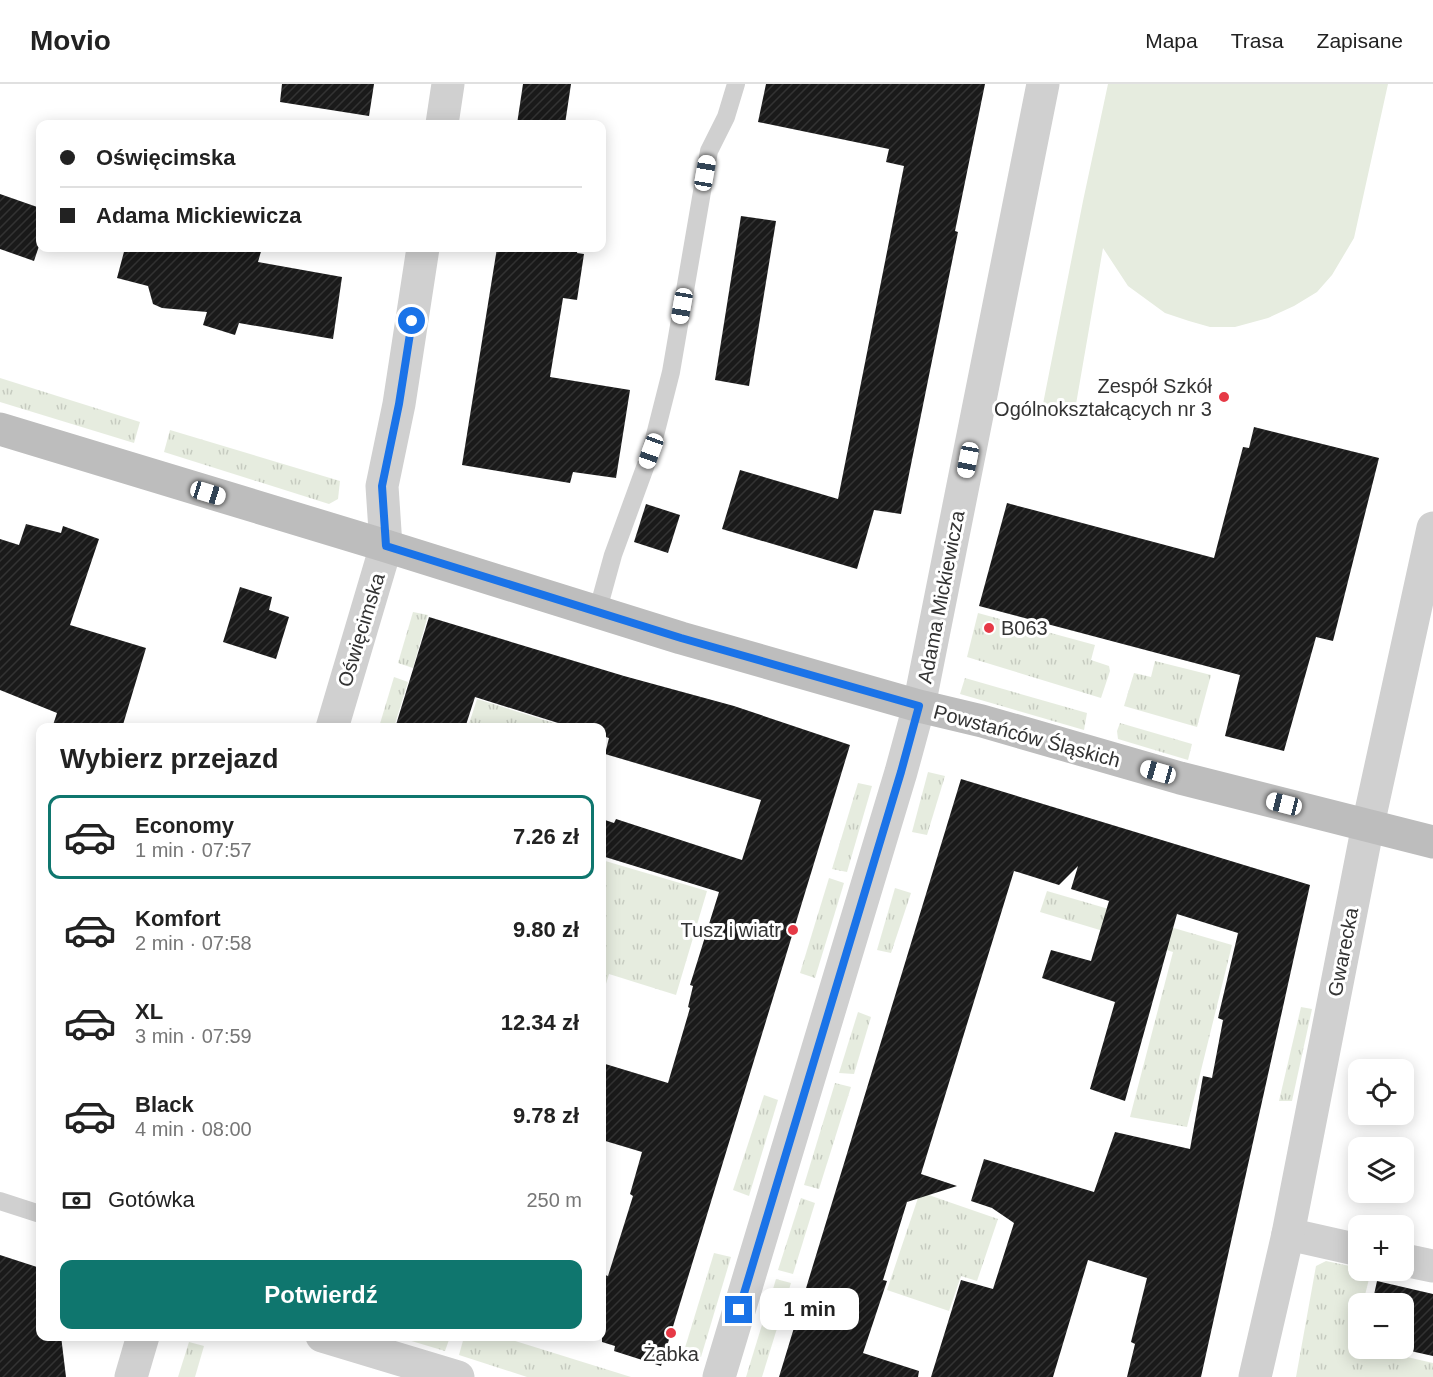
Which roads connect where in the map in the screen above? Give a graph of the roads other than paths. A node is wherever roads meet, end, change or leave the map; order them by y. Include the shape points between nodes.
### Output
1 (448, 84) edge
2 (736, 84) edge
3 (1043, 84) edge
4 (443, 120) edge
5 (422, 252) edge
6 (0, 429) edge
7 (1433, 528) edge
8 (386, 546) junction
9 (597, 613) junction
10 (919, 706) junction
11 (333, 723) edge
12 (1368, 825) junction
13 (1433, 842) edge
14 (0, 1201) edge
15 (36, 1213) edge
16 (1288, 1234) junction
17 (1348, 1248) edge
18 (1414, 1262) edge
19 (1433, 1266) edge
20 (142, 1341) edge
21 (339, 1341) edge
22 (131, 1377) edge
23 (458, 1377) edge
24 (719, 1377) edge
25 (1256, 1377) edge

1 - 4 street
2 - 9 lane via 726,117 709,151 671,372 651,451 613,555
3 - 10 street, Adama Mickiewicza
5 - 8 street, Oświęcimska via 382,486
6 - 8 street, Powstańców Śląskich
7 - 12 street, Gwarecka
8 - 9 street, Powstańców Śląskich
8 - 11 street, Oświęcimska
9 - 10 street, Powstańców Śląskich
10 - 12 street, Powstańców Śląskich
10 - 24 street, Adama Mickiewicza
12 - 13 street, Powstańców Śląskich
12 - 16 street, Gwarecka
14 - 15 lane
16 - 17 street
16 - 25 street, Gwarecka
18 - 19 street
20 - 22 street
21 - 23 street

